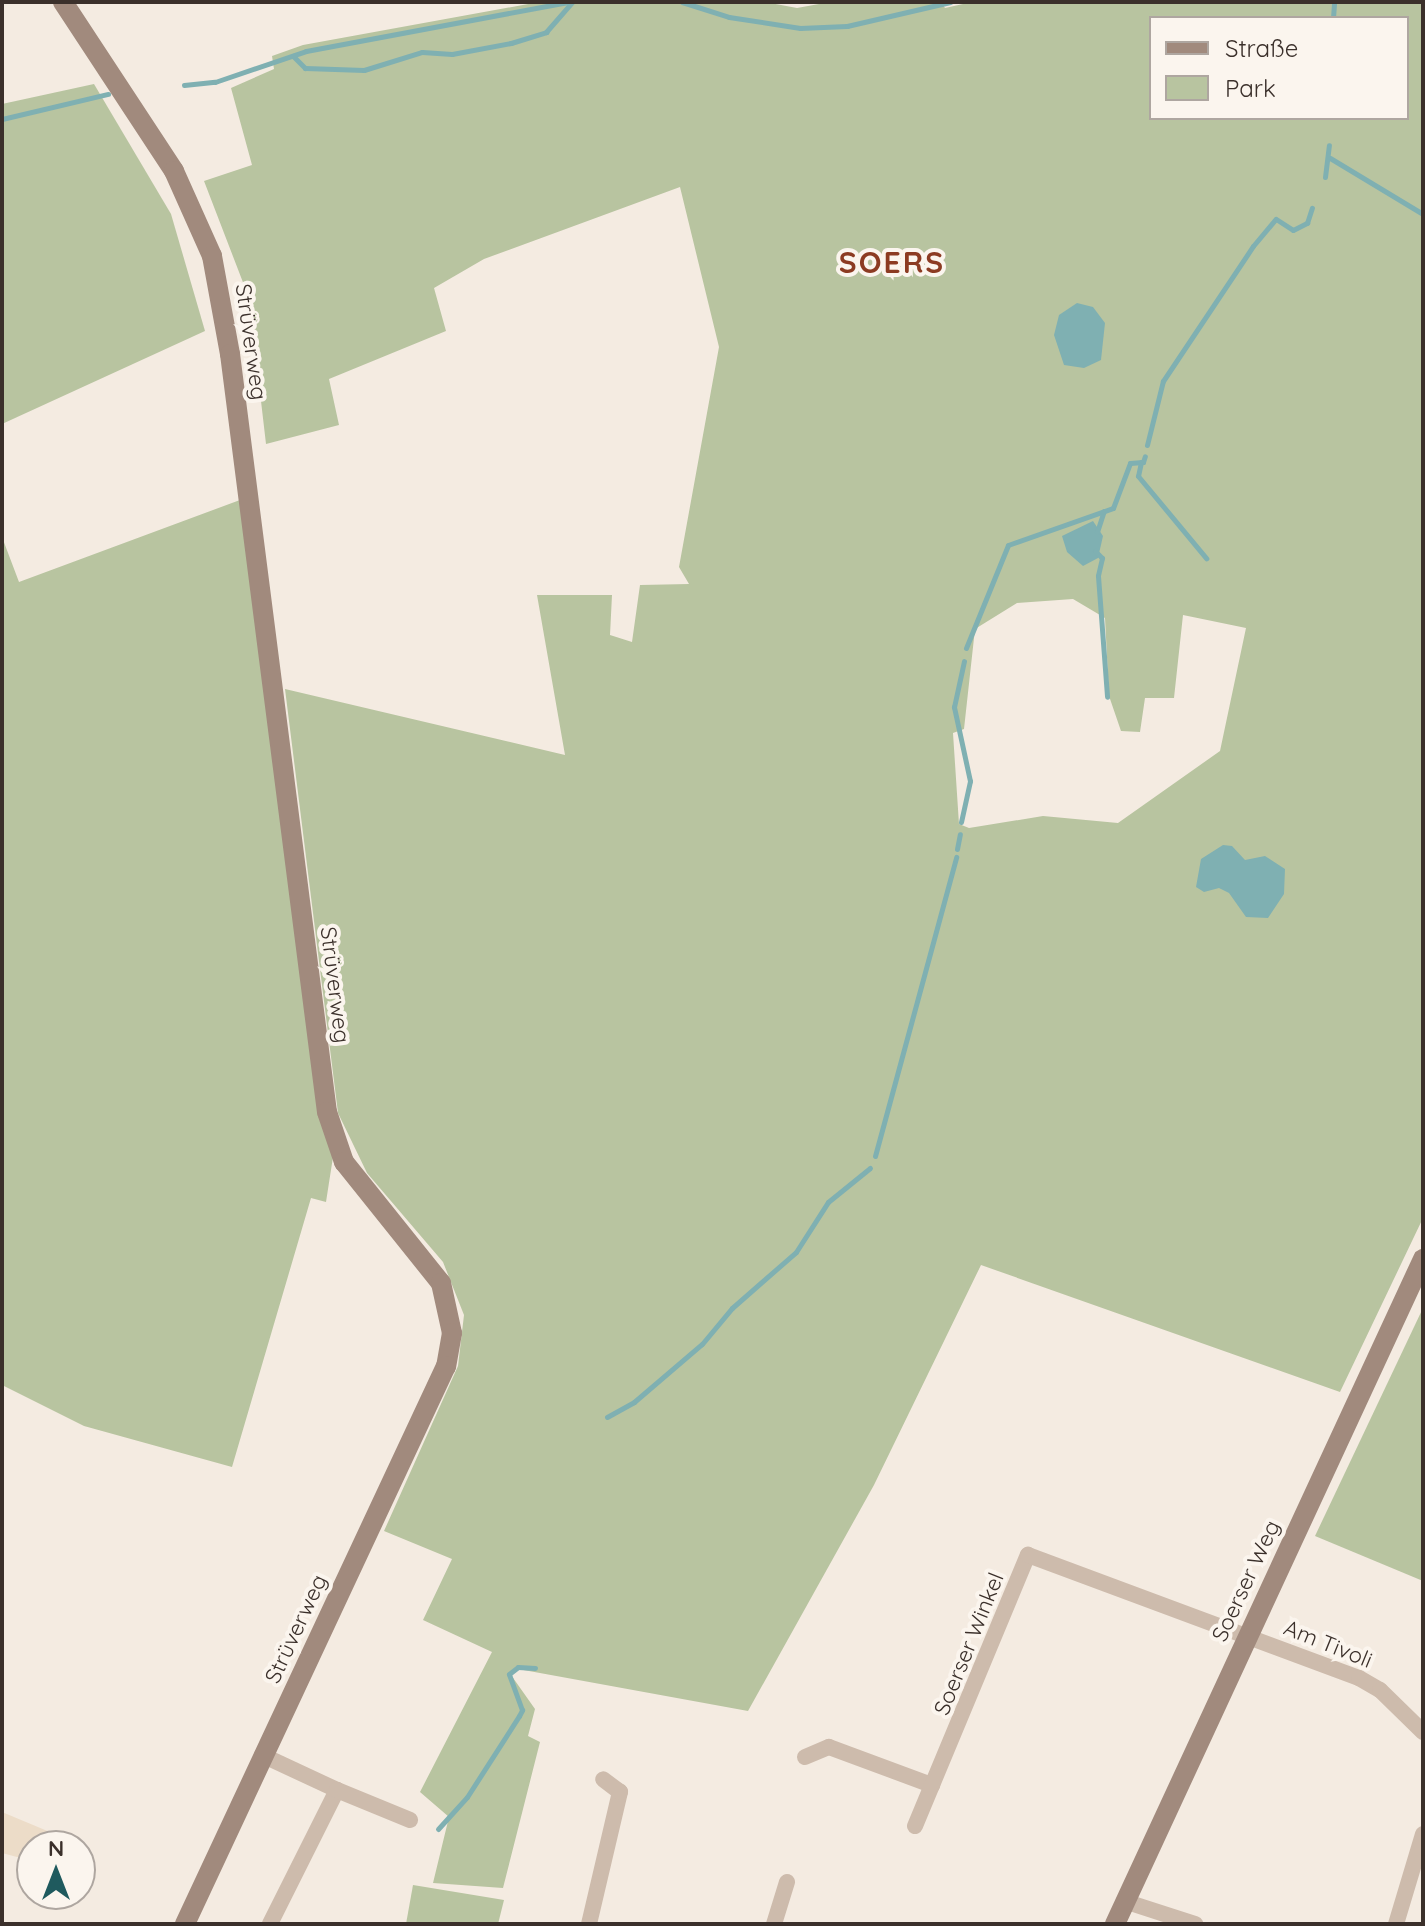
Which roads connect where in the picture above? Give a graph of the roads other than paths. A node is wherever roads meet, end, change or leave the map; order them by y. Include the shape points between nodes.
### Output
1 (63, 2) edge
2 (1423, 1259) edge
3 (1247, 1635) junction
4 (1423, 1732) edge
5 (262, 1755) junction
6 (805, 1757) dead end
7 (603, 1779) dead end
8 (932, 1785) junction
9 (337, 1790) junction
10 (410, 1820) dead end
11 (915, 1826) dead end
12 (1423, 1834) edge
13 (787, 1882) dead end
14 (1124, 1901) junction
15 (185, 1924) edge
16 (270, 1924) edge
17 (589, 1924) edge
18 (774, 1924) edge
19 (1115, 1924) edge
20 (1195, 1924) edge
21 (1396, 1924) edge

1 - 5 street, Strüverweg via 174,171 212,256 230,354 327,1112 344,1162 433,1269 450,1313 446,1366
2 - 3 street, Soerser Weg
3 - 4 street, Am Tivoli via 1359,1678 1380,1690
3 - 8 street, Soerser Winkel via 1028,1555
3 - 14 street, Soerser Weg
5 - 9 street
5 - 15 street, Strüverweg
6 - 8 street via 829,1747
7 - 17 street via 620,1792
8 - 11 street, Soerser Winkel
9 - 10 street
9 - 16 street
12 - 21 street
13 - 18 street
14 - 19 street, Soerser Weg
14 - 20 street

